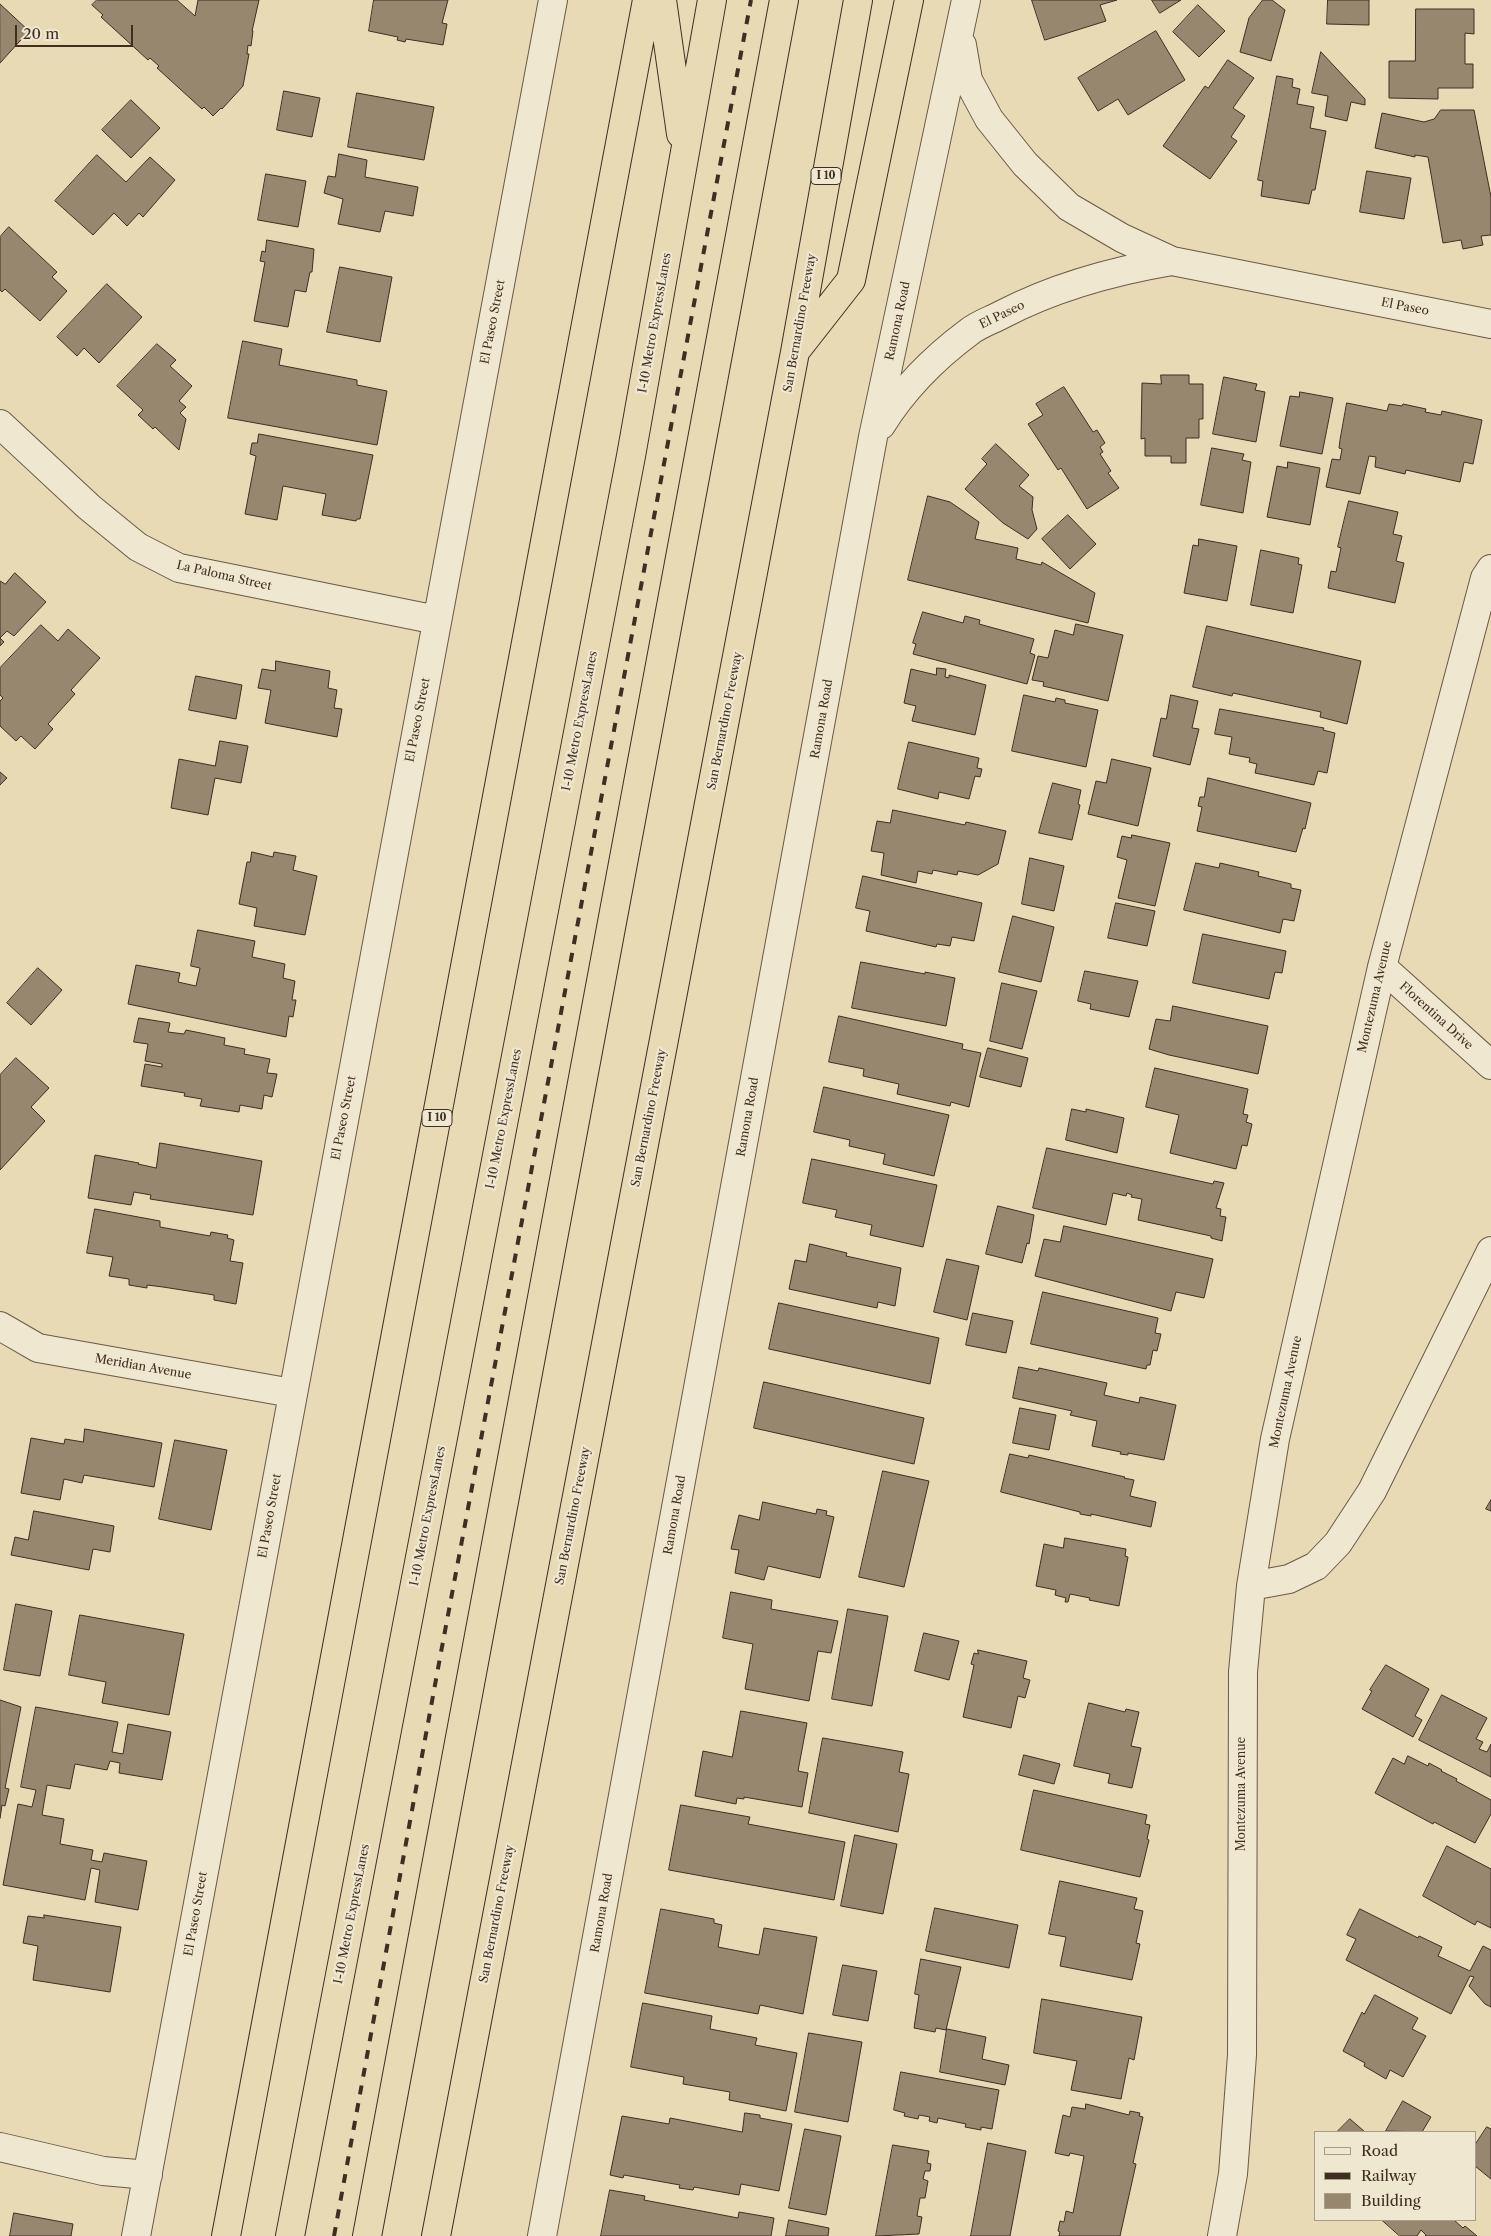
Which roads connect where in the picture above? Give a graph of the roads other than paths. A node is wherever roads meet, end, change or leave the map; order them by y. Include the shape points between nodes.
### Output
1 (553, 0) edge
2 (647, 0) edge
3 (662, 0) edge
4 (712, 0) edge
5 (784, 0) edge
6 (858, 0) edge
7 (909, 0) edge
8 (966, 0) edge
9 (959, 31) junction
10 (685, 158) junction
11 (1172, 261) junction
12 (1491, 324) edge
13 (795, 352) junction
14 (0, 424) edge
15 (874, 437) junction
16 (1491, 569) edge
17 (437, 620) junction
18 (1382, 967) junction
19 (1491, 1065) edge
20 (1491, 1251) edge
21 (0, 1326) edge
22 (292, 1393) junction
23 (1251, 1586) junction
24 (0, 2147) edge
25 (148, 2175) junction
26 (136, 2236) edge
27 (226, 2236) edge
28 (290, 2236) edge
29 (367, 2236) edge
30 (436, 2236) edge
31 (542, 2236) edge
32 (1222, 2236) edge

1 - 17 street, El Paseo Street
2 - 27 highway, I 10
3 - 10 highway
4 - 10 highway, I-10 Metro ExpressLanes
5 - 29 highway
6 - 13 highway, San Bernardino Freeway / I 10
7 - 13 highway via 850,280
8 - 9 street, Ramona Road
9 - 11 street, El Paseo via 968,80 989,119 1024,164 1069,207 1122,238
9 - 15 street, Ramona Road
10 - 28 highway, I-10 Metro ExpressLanes via 631,456
11 - 12 street, El Paseo
11 - 15 street, El Paseo via 1074,283 1018,306 970,331 915,378 894,403
13 - 30 highway, San Bernardino Freeway / I 10
14 - 17 street, La Paloma Street via 89,507 138,547 179,568
15 - 31 street, Ramona Road
16 - 18 street, Montezuma Avenue via 1483,587
17 - 22 street, El Paseo Street
18 - 19 street, Florentina Drive
18 - 23 street, Montezuma Avenue via 1275,1440
20 - 23 street via 1372,1491 1343,1536 1316,1566 1289,1579
21 - 22 street, Meridian Avenue via 38,1348
22 - 25 street, El Paseo Street
23 - 32 street, Montezuma Avenue via 1243,1696 1242,2055 1233,2174
24 - 25 street via 103,2171
25 - 26 street, El Paseo Street

